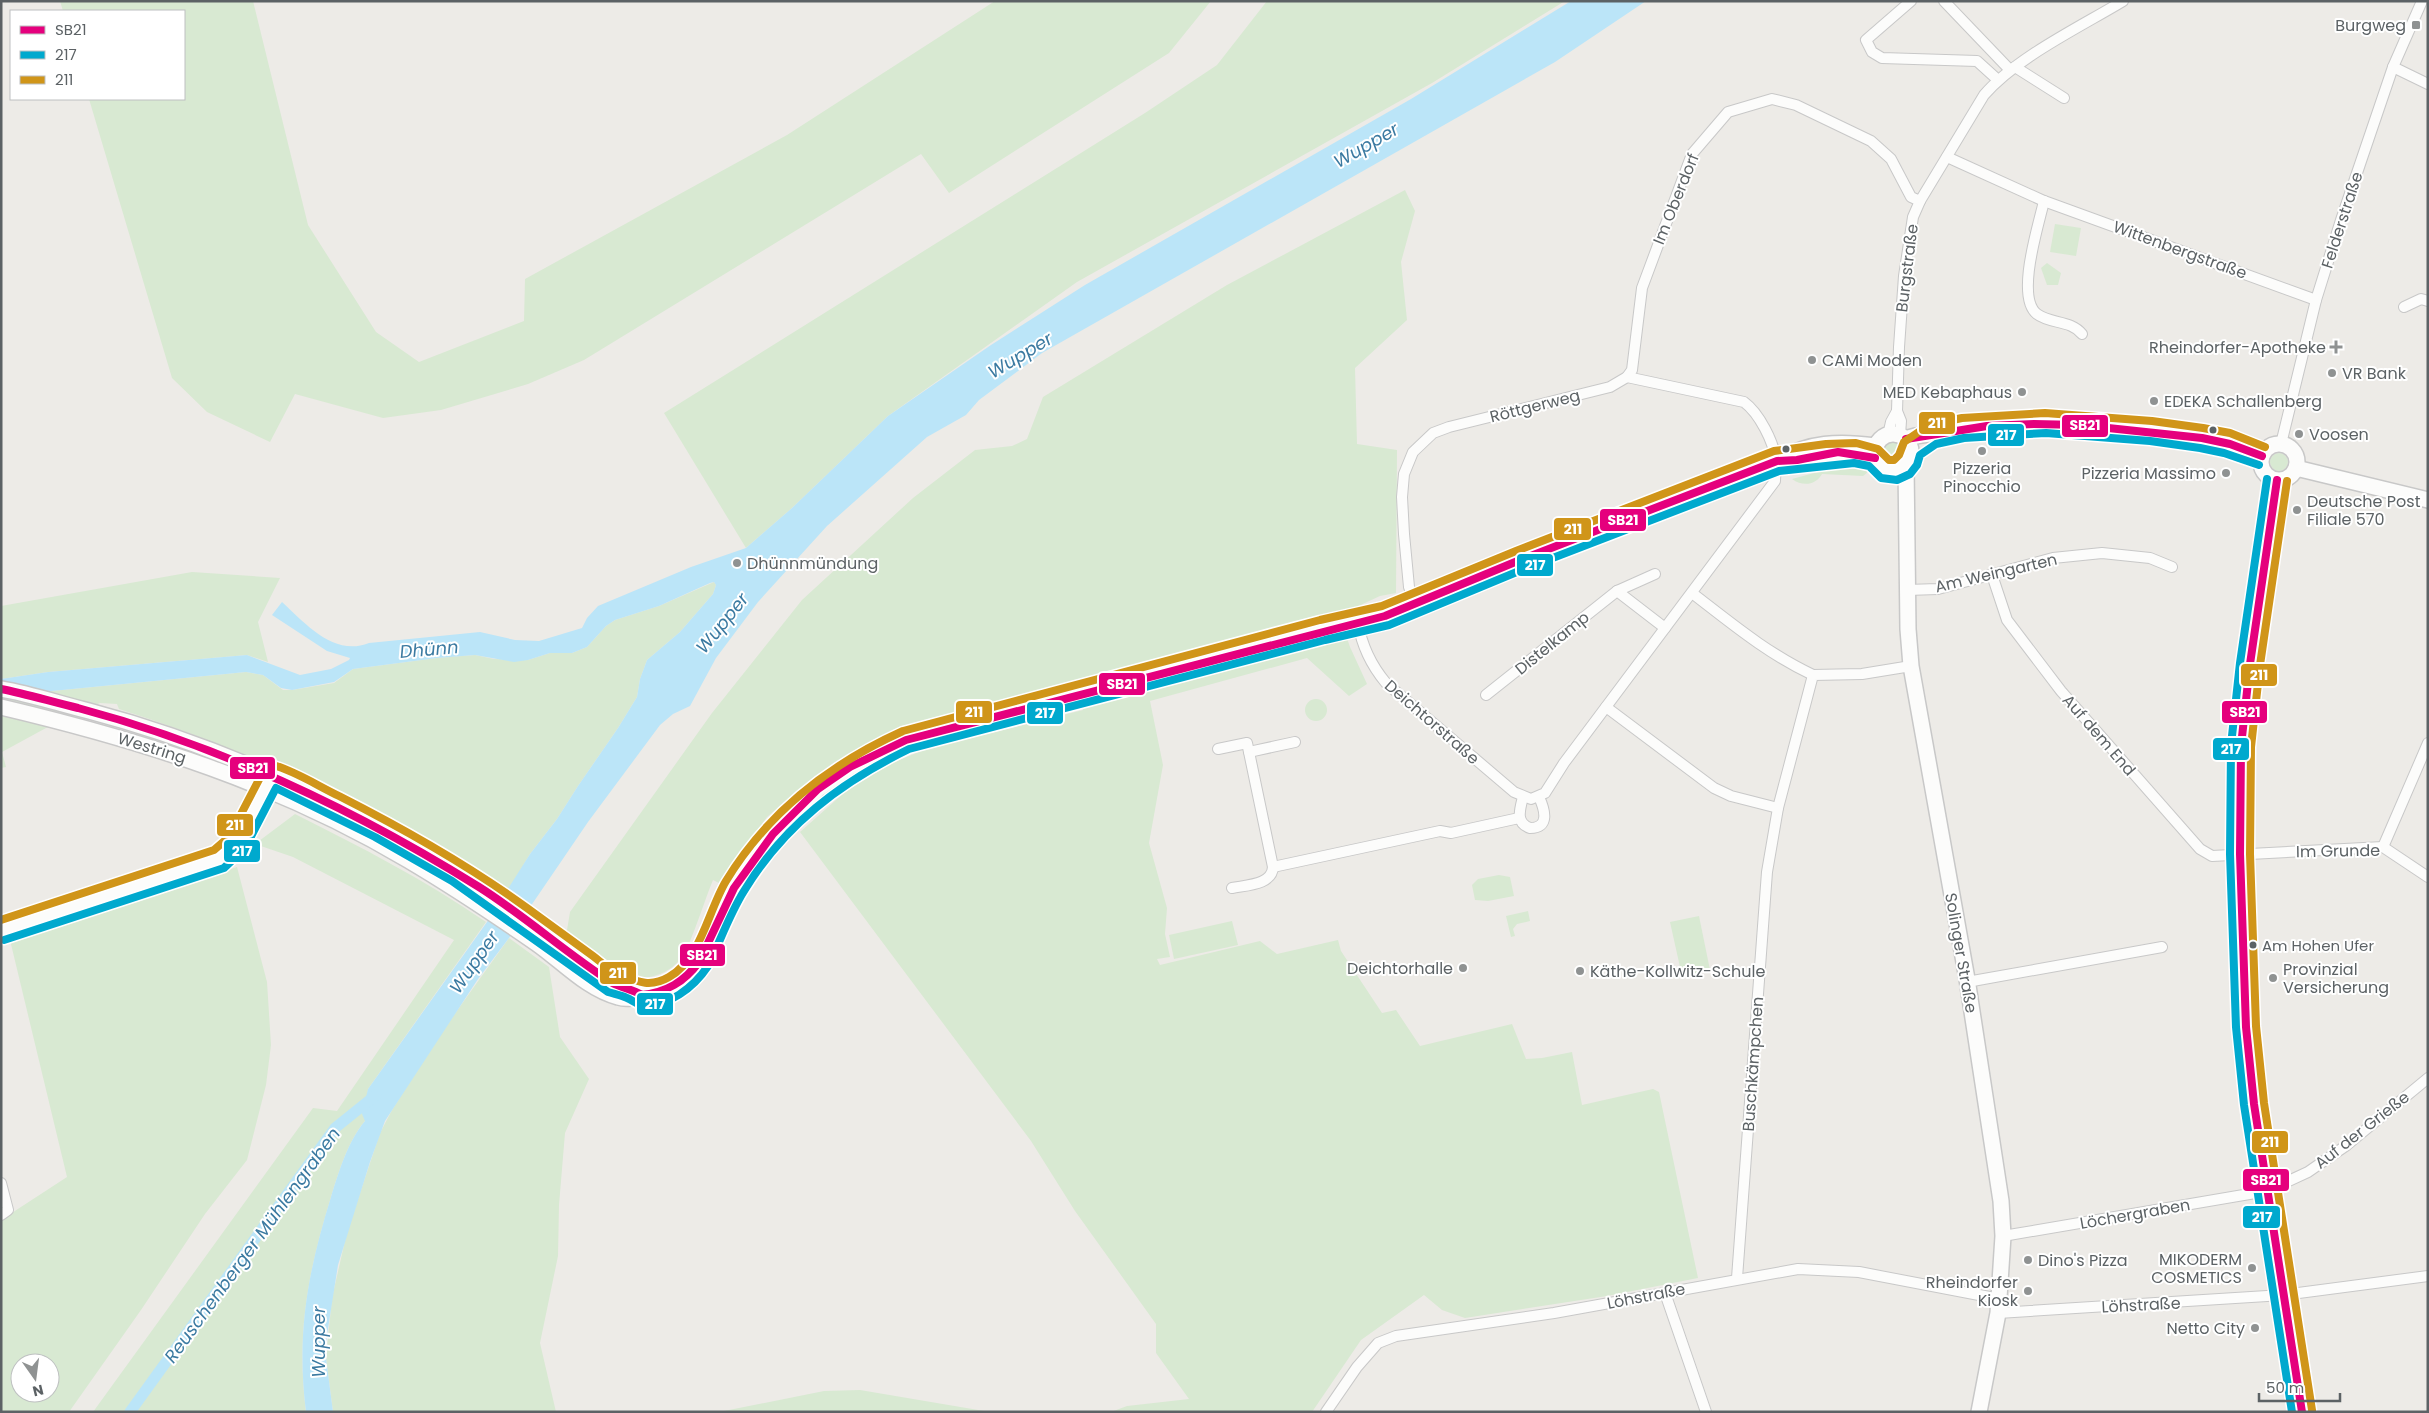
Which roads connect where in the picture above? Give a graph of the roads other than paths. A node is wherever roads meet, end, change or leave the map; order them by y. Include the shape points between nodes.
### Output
1 (1911, 1) edge
2 (1944, 1) edge
3 (2123, 1) edge
4 (2422, 1) edge
5 (2393, 67) junction
6 (2012, 68) junction
7 (1998, 80) junction
8 (2428, 84) edge
9 (2064, 98) dead end
10 (1947, 157) junction
11 (1920, 201) junction
12 (2044, 201) junction
13 (2316, 300) junction
14 (2428, 301) edge
15 (2404, 307) dead end
16 (2082, 334) dead end
17 (1627, 377) junction
18 (1901, 439) junction
19 (2281, 444) junction
20 (1875, 452) junction
21 (2262, 456) junction
22 (1777, 461) junction
23 (1906, 465) junction
24 (2296, 468) junction
25 (1890, 471) junction
26 (2277, 480) junction
27 (1906, 493) junction
28 (2428, 500) edge
29 (2172, 568) dead end
30 (1655, 574) dead end
31 (1992, 575) junction
32 (1617, 590) junction
33 (1907, 590) junction
34 (1692, 593) junction
35 (1415, 602) junction
36 (1358, 623) junction
37 (1665, 628) junction
38 (1911, 666) junction
39 (1813, 674) junction
40 (1, 689) edge
41 (1486, 695) dead end
42 (1, 707) edge
43 (1606, 707) junction
44 (1296, 742) dead end
45 (2428, 743) edge
46 (1218, 750) dead end
47 (1249, 752) junction
48 (269, 781) junction
49 (1531, 798) junction
50 (1778, 808) junction
51 (1520, 818) junction
52 (2383, 847) junction
53 (2240, 854) junction
54 (1273, 867) junction
55 (2428, 876) edge
56 (1232, 888) dead end
57 (1, 931) edge
58 (2162, 947) dead end
59 (1967, 982) junction
60 (2428, 1078) edge
61 (1, 1183) edge
62 (2267, 1191) junction
63 (4, 1212) edge
64 (2003, 1236) junction
65 (2428, 1276) edge
66 (1737, 1278) junction
67 (1665, 1293) junction
68 (2283, 1295) junction
69 (1999, 1306) junction
70 (1326, 1412) edge
71 (1706, 1412) edge
72 (1979, 1412) edge
73 (2302, 1412) edge

1 - 7 street via 1866,40 1872,52 1882,58 1977,61
2 - 6 street
3 - 6 street, Burgstraße
4 - 5 street, Felderstraße
5 - 8 street
5 - 13 street, Felderstraße
6 - 7 street, Burgstraße
6 - 9 street
7 - 10 street, Burgstraße via 1984,95
10 - 11 street, Burgstraße
10 - 12 street, Wittenbergstraße
11 - 17 street, Im Oberdorf via 1911,197 1891,159 1871,141 1796,105 1772,99 1728,112 1692,154 1680,183 1642,288 1632,370
11 - 18 street, Burgstraße via 1909,236 1904,276 1897,411 1901,421
12 - 13 street, Wittenbergstraße
12 - 16 street via 2030,262 2030,307 2038,315 2078,328
13 - 19 street, Felderstraße
14 - 15 street via 2421,299
17 - 22 street via 1744,402 1761,421
17 - 35 street, Röttgerweg via 1610,387 1433,433 1413,452 1406,464 1402,497 1409,587
18 - 20 main road via 1881,438
18 - 21 main road via 1917,434 1999,424 2064,424 2202,438 2228,443
18 - 23 main road via 1910,458
19 - 21 main road via 2271,446
19 - 24 main road via 2296,454
20 - 22 main road via 1852,443 1823,443 1794,450
20 - 25 main road via 1880,466
21 - 26 main road via 2264,472
22 - 34 street via 1774,481
22 - 35 main road
23 - 25 main road
23 - 27 main road, Solinger Straße
24 - 26 main road via 2289,477
24 - 28 main road
25 - 27 main road
26 - 53 street via 2241,746
27 - 33 main road, Solinger Straße
29 - 31 street, Am Weingarten via 2150,558 2102,553 2053,558
30 - 32 street, Distelkamp
31 - 33 street, Am Weingarten via 1938,588
31 - 53 street, Auf dem End via 2007,620 2061,691 2200,849 2212,856
32 - 37 street
32 - 41 street, Distelkamp
33 - 38 main road, Solinger Straße
34 - 37 street
34 - 39 street via 1764,648
35 - 36 main road via 1385,616
36 - 48 main road via 906,740 850,767 801,804 772,834 734,888 692,973 672,988 642,995 579,967 381,828
36 - 49 street, Deichtorstraße via 1365,651 1386,683 1462,749
37 - 43 street
38 - 39 street via 1862,674
38 - 59 main road, Solinger Straße
39 - 50 street, Buschkämpchen
40 - 48 main road, Westring via 182,739
42 - 48 main road, Westring
43 - 49 street via 1545,793
43 - 50 street via 1714,788 1731,796
44 - 47 street
45 - 52 street
46 - 47 street via 1247,743
47 - 54 street
48 - 57 main road via 237,843 219,858
49 - 51 street
49 - 51 street via 1546,814 1541,825 1527,827
50 - 66 street, Buschkämpchen via 1766,881
51 - 54 street via 1451,832 1440,831
52 - 53 street, Im Grunde
52 - 55 street, Im Grunde
53 - 62 street via 2246,1027
54 - 56 street via 1267,880
58 - 59 street
59 - 64 main road, Solinger Straße via 1996,1159
60 - 62 street, Auf der Grieße via 2347,1145 2308,1172
61 - 63 street
62 - 64 street, Löchergraben
62 - 68 street
64 - 69 main road, Solinger Straße
65 - 68 street, Löhstraße
66 - 67 street, Löhstraße
66 - 69 street, Löhstraße via 1798,1269 1859,1272
67 - 70 street, Löhstraße via 1396,1336 1378,1343
67 - 71 street
68 - 69 street, Löhstraße
68 - 73 street
69 - 72 main road, Solinger Straße

